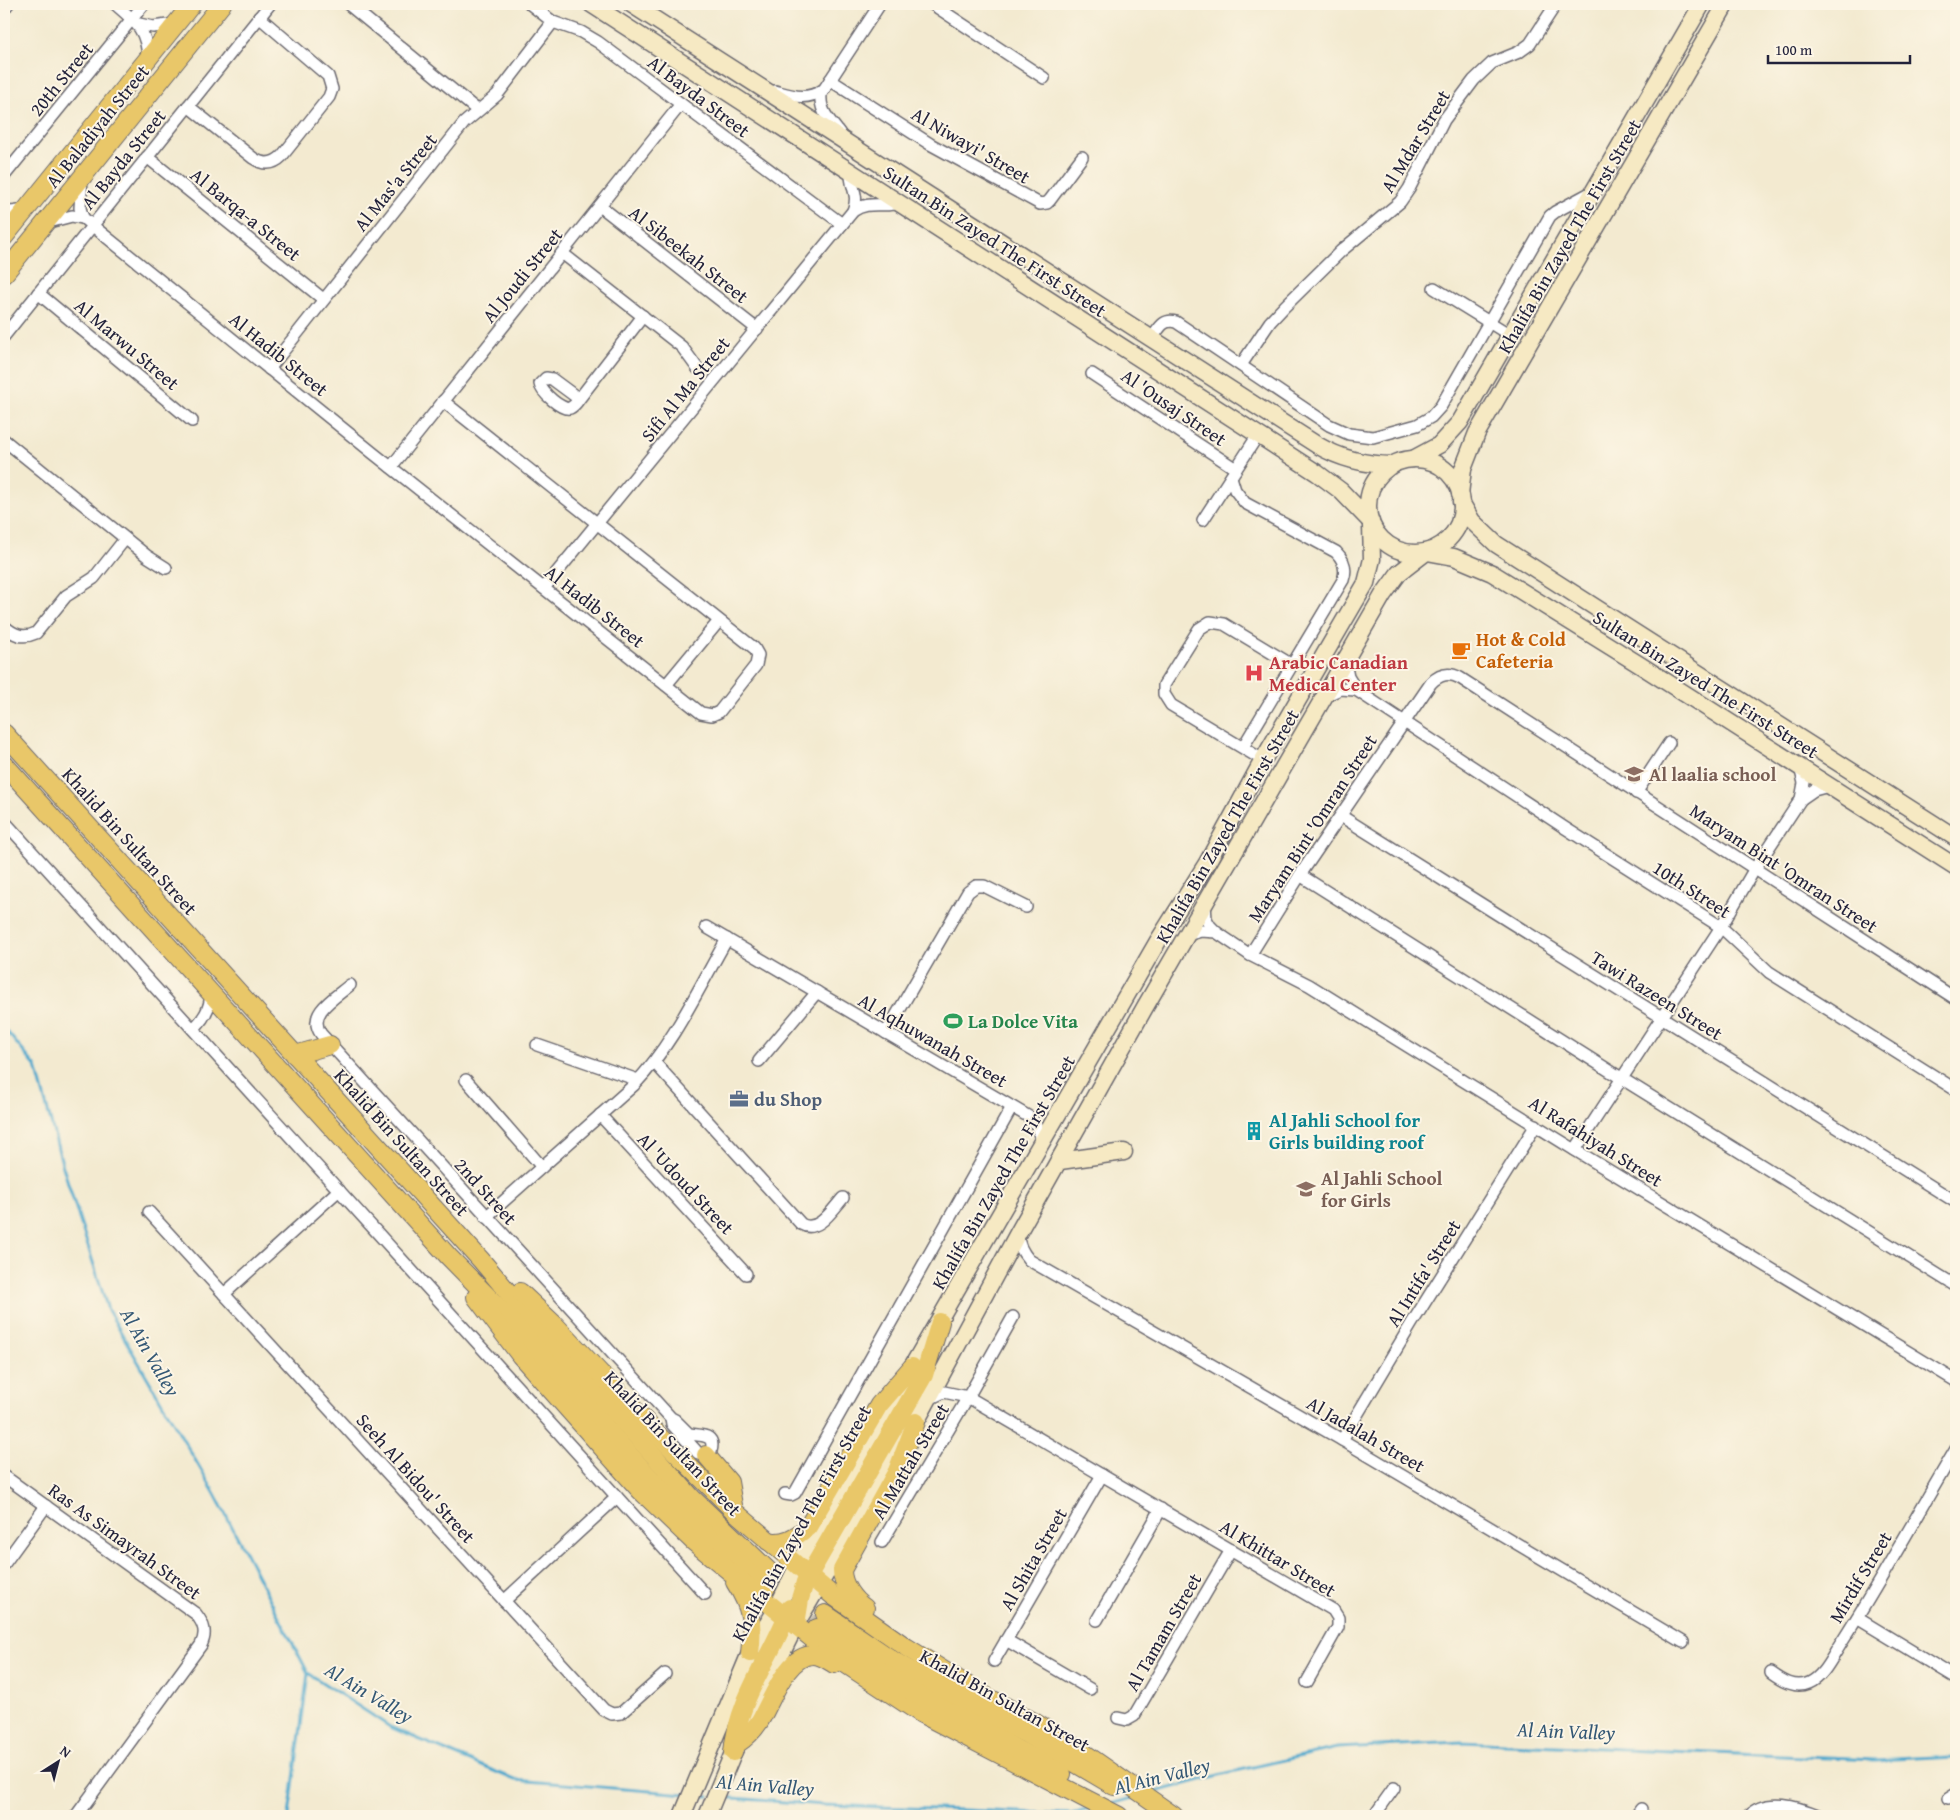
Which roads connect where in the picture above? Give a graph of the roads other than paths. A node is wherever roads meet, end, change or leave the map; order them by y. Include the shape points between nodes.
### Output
1 (8, 4) edge
2 (115, 4) edge
3 (144, 4) edge
4 (192, 4) edge
5 (222, 4) edge
6 (270, 4) edge
7 (348, 4) edge
8 (530, 4) edge
9 (591, 4) edge
10 (631, 4) edge
11 (880, 4) edge
12 (932, 4) edge
13 (1556, 4) edge
14 (1702, 4) edge
15 (1726, 4) edge
16 (4, 9) edge
17 (259, 17) junction
18 (136, 21) junction
19 (553, 22) junction
20 (175, 24) junction
21 (148, 59) junction
22 (1044, 78) dead end
23 (826, 85) junction
24 (763, 89) junction
25 (681, 104) junction
26 (188, 106) junction
27 (477, 110) junction
28 (845, 142) junction
29 (147, 157) junction
30 (1082, 157) dead end
31 (851, 172) junction
32 (4, 176) edge
33 (82, 178) junction
34 (1594, 190) junction
35 (900, 203) junction
36 (600, 206) junction
37 (1561, 209) junction
38 (25, 210) junction
39 (4, 211) edge
40 (853, 211) junction
41 (88, 222) junction
42 (45, 223) junction
43 (842, 224) junction
44 (1573, 227) junction
45 (4, 228) edge
46 (4, 237) edge
47 (562, 253) junction
48 (4, 274) edge
49 (1434, 288) dead end
50 (38, 293) junction
51 (324, 299) junction
52 (643, 316) junction
53 (1489, 322) junction
54 (756, 329) junction
55 (1510, 335) junction
56 (4, 336) edge
57 (1152, 338) junction
58 (1241, 365) junction
59 (269, 368) junction
60 (698, 369) dead end
61 (1092, 374) dead end
62 (579, 399) dead end
63 (443, 401) junction
64 (192, 421) dead end
65 (1258, 435) junction
66 (4, 440) edge
67 (1412, 460) junction
68 (1393, 465) junction
69 (391, 467) junction
70 (1233, 473) junction
71 (1461, 498) junction
72 (1203, 520) dead end
73 (598, 524) junction
74 (1371, 524) junction
75 (125, 539) junction
76 (1426, 552) junction
77 (166, 568) dead end
78 (544, 588) junction
79 (719, 620) junction
80 (4, 626) edge
81 (1345, 662) junction
82 (1292, 665) junction
83 (666, 685) junction
84 (1356, 690) junction
85 (1325, 696) junction
86 (1404, 722) junction
87 (4, 733) edge
88 (1670, 743) dead end
89 (1243, 747) junction
90 (1263, 760) junction
91 (4, 764) edge
92 (1800, 767) junction
93 (1829, 786) junction
94 (1636, 793) junction
95 (1802, 799) junction
96 (1341, 816) junction
97 (4, 821) edge
98 (1956, 838) edge
99 (1956, 867) edge
100 (1754, 870) junction
101 (1300, 875) junction
102 (1206, 903) junction
103 (1026, 906) dead end
104 (706, 926) dead end
105 (1721, 926) junction
106 (1216, 932) junction
107 (1187, 935) junction
108 (726, 939) junction
109 (1250, 955) junction
110 (350, 985) dead end
111 (817, 992) junction
112 (211, 994) junction
113 (1956, 999) edge
114 (230, 1015) junction
115 (1660, 1018) junction
116 (196, 1026) junction
117 (886, 1033) junction
118 (330, 1045) junction
119 (537, 1045) dead end
120 (294, 1054) junction
121 (759, 1061) dead end
122 (654, 1062) junction
123 (1621, 1078) junction
124 (466, 1080) dead end
125 (638, 1080) junction
126 (1956, 1090) edge
127 (1012, 1107) junction
128 (1059, 1114) junction
129 (600, 1116) junction
130 (1030, 1118) junction
131 (1536, 1125) junction
132 (1042, 1142) junction
133 (1575, 1150) junction
134 (1124, 1152) dead end
135 (1060, 1161) junction
136 (542, 1167) junction
137 (339, 1190) junction
138 (844, 1198) dead end
139 (1956, 1202) edge
140 (149, 1212) dead end
141 (486, 1217) junction
142 (1018, 1233) junction
143 (449, 1256) junction
144 (481, 1260) junction
145 (1029, 1260) junction
146 (1001, 1265) junction
147 (746, 1274) dead end
148 (1956, 1286) edge
149 (224, 1294) junction
150 (1012, 1317) dead end
151 (940, 1322) junction
152 (946, 1364) junction
153 (912, 1367) junction
154 (1956, 1381) edge
155 (965, 1396) junction
156 (926, 1402) junction
157 (671, 1418) junction
158 (916, 1422) junction
159 (1342, 1440) junction
160 (1956, 1449) edge
161 (706, 1455) junction
162 (1102, 1475) junction
163 (4, 1476) edge
164 (785, 1494) dead end
165 (617, 1497) junction
166 (46, 1506) junction
167 (1161, 1510) junction
168 (734, 1511) junction
169 (768, 1541) junction
170 (882, 1542) dead end
171 (1231, 1550) junction
172 (4, 1564) edge
173 (726, 1569) junction
174 (809, 1574) junction
175 (704, 1594) dead end
176 (504, 1601) junction
177 (786, 1617) junction
178 (1857, 1618) junction
179 (1097, 1620) dead end
180 (821, 1621) tunnel mouth
181 (1006, 1640) junction
182 (1683, 1642) dead end
183 (750, 1652) junction
184 (994, 1661) dead end
185 (665, 1674) dead end
186 (1771, 1674) dead end
187 (1956, 1678) edge
188 (958, 1679) junction
189 (1307, 1682) dead end
190 (1090, 1689) dead end
191 (920, 1714) junction
192 (1118, 1718) dead end
193 (1022, 1742) junction
194 (735, 1748) junction
195 (1394, 1788) dead end
196 (1379, 1815) edge
197 (76, 1816) edge
198 (682, 1816) edge
199 (707, 1816) edge
200 (1119, 1816) edge
201 (1131, 1816) edge
202 (1169, 1816) edge
203 (1174, 1816) edge
204 (1749, 1816) edge
205 (1820, 1816) edge

1 - 16 street
2 - 18 street
3 - 18 street, 20th Street
4 - 20 main road, Al Baladiyah Street
5 - 33 main road, Al Baladiyah Street
6 - 17 street, Al Bayda Street
7 - 27 street
8 - 19 street, Al Bayda Street
9 - 31 main road, Sultan Bin Zayed The First Street
10 - 24 main road, Sultan Bin Zayed The First Street
11 - 23 street
12 - 22 street
13 - 58 street, Al Mdar Street via 1530,44 1492,63 1477,76 1444,120 1400,202 1341,251 1291,300 1270,322
14 - 34 main road, Khalifa Bin Zayed The First Street
15 - 71 main road, Khalifa Bin Zayed The First Street via 1477,433 1464,469
17 - 26 street, Al Bayda Street
17 - 26 street via 328,76 332,84 331,93 321,108 279,159 266,163 253,158
18 - 20 street via 154,27
18 - 21 street via 145,37
18 - 32 street, 20th Street
19 - 25 street, Al Bayda Street via 589,37
19 - 27 street, Al Mas'a Street via 497,95
20 - 21 main road, Al Baladiyah Street
21 - 38 main road, Al Baladiyah Street
23 - 24 street via 814,95 803,98
23 - 28 street via 820,100 822,110
23 - 30 street, Al Niwayi' Street via 1040,204 1050,200
24 - 28 main road, Sultan Bin Zayed The First Street
25 - 36 street, Al Joudi Street
25 - 43 street, Al Bayda Street
26 - 29 street, Al Bayda Street
27 - 51 street, Al Mas'a Street
28 - 57 main road, Sultan Bin Zayed The First Street
29 - 41 street, Al Bayda Street
29 - 51 street, Al Barqa-a Street
31 - 35 main road, Sultan Bin Zayed The First Street
31 - 40 street via 856,198
33 - 41 street via 80,208
33 - 42 main road, Al Baladiyah Street
34 - 37 street
34 - 44 main road, Khalifa Bin Zayed The First Street
35 - 40 street via 868,204
35 - 65 main road, Sultan Bin Zayed The First Street
36 - 47 street, Al Joudi Street
36 - 54 street, Al Sibeekah Street
37 - 44 street
37 - 53 street via 1550,216
38 - 39 street
38 - 46 main road, Al Baladiyah Street
40 - 43 street, Sifi Al Ma Street
41 - 42 street via 72,216
41 - 50 street, Al Bayda Street
41 - 59 street, Al Hadib Street
42 - 48 main road, Al Baladiyah Street
43 - 54 street, Sifi Al Ma Street
44 - 55 main road, Khalifa Bin Zayed The First Street
45 - 46 street
47 - 52 street
47 - 63 street, Al Joudi Street
49 - 53 street
50 - 56 street, Al Bayda Street
50 - 64 street, Al Marwu Street
51 - 59 street, Al Mas'a Street
52 - 60 street via 682,346
52 - 62 street
53 - 55 street
53 - 58 street via 1437,412 1417,425 1373,437 1358,436 1334,427
54 - 73 street, Sifi Al Ma Street
55 - 67 main road, Khalifa Bin Zayed The First Street via 1454,430 1440,445
57 - 58 street via 1164,322 1176,322
57 - 68 main road, Sultan Bin Zayed The First Street via 1328,452 1353,461
59 - 69 street, Al Hadib Street
61 - 70 street, Al 'Ousaj Street
63 - 69 street, Al Joudi Street
63 - 73 street, Al Hadib Street
65 - 70 street, Al 'Ousaj Street
65 - 74 main road, Sultan Bin Zayed The First Street via 1329,482
66 - 75 street
67 - 68 main road
67 - 71 main road via 1428,462 1442,469 1456,484
68 - 74 main road via 1373,485 1368,503
69 - 78 street, Al Hadib Street
70 - 72 street, Al 'Ousaj Street
70 - 82 street via 1237,494 1246,503 1336,552 1344,565 1343,580
71 - 76 main road via 1461,515 1452,534 1445,542
71 - 98 main road, Sultan Bin Zayed The First Street via 1476,525 1496,544
73 - 78 street, Sifi Al Ma Street
73 - 79 street, Al Hadib Street
74 - 76 main road via 1379,536 1396,549
74 - 90 main road, Khalifa Bin Zayed The First Street via 1372,559 1366,582
75 - 77 street
75 - 80 street via 94,578 66,596 36,633 20,636
76 - 81 main road, Khalifa Bin Zayed The First Street via 1392,581
76 - 92 main road, Sultan Bin Zayed The First Street via 1454,557 1492,573
78 - 83 street, Al Hadib Street
79 - 83 street
79 - 83 street, Al Hadib Street via 754,648 758,658 722,709 712,715 701,713
81 - 84 street via 1348,677
81 - 85 main road, Khalifa Bin Zayed The First Street
82 - 89 street
82 - 89 street via 1224,624 1210,622 1199,629 1166,681 1164,694 1170,705
84 - 85 street via 1340,690
84 - 86 street
85 - 102 main road, Khalifa Bin Zayed The First Street
86 - 94 street, Maryam Bint 'Omran Street via 1434,680 1446,674 1456,676
86 - 96 street, Maryam Bint 'Omran Street
86 - 105 street, 10th Street
87 - 120 main road, Khalid Bin Sultan Street
88 - 94 street
89 - 90 street
90 - 128 main road, Khalifa Bin Zayed The First Street via 1207,863 1158,940
91 - 112 main road, Khalid Bin Sultan Street
92 - 93 main road, Sultan Bin Zayed The First Street
92 - 95 street via 1804,783
93 - 95 street via 1814,790
93 - 99 main road, Sultan Bin Zayed The First Street
94 - 100 street, Maryam Bint 'Omran Street
95 - 100 street
96 - 101 street, Maryam Bint 'Omran Street
96 - 115 street, Tawi Razeen Street
97 - 116 street
100 - 105 street
100 - 113 street, Maryam Bint 'Omran Street
101 - 109 street, Maryam Bint 'Omran Street
101 - 123 street
102 - 106 street via 1206,919
102 - 107 main road, Khalifa Bin Zayed The First Street
103 - 117 street via 988,887 976,886 968,892
104 - 108 street, Al Aqhuwanah Street
105 - 115 street
105 - 126 street, 10th Street via 1770,972
106 - 107 street via 1201,931
106 - 109 street, Al Rafahiyah Street
107 - 135 main road, Khalifa Bin Zayed The First Street
108 - 111 street, Al Aqhuwanah Street
108 - 122 street via 676,1030
109 - 131 street, Al Rafahiyah Street via 1309,985
110 - 118 street, 2nd Street via 320,1010 316,1018 318,1030
111 - 117 street, Al Aqhuwanah Street
111 - 121 street
112 - 114 main road, Khalid Bin Sultan Street
112 - 116 street via 207,1012
114 - 116 street via 218,1016
114 - 143 main road, Khalid Bin Sultan Street
115 - 123 street
115 - 139 street, Tawi Razeen Street
116 - 137 street
117 - 127 street, Al Aqhuwanah Street
118 - 120 main road
118 - 141 street, 2nd Street
119 - 125 street
120 - 144 main road, Khalid Bin Sultan Street
122 - 125 street
122 - 138 street via 801,1224 816,1226
123 - 133 street
123 - 148 street
124 - 136 street
125 - 129 street
127 - 130 street, Al Aqhuwanah Street
127 - 164 street via 795,1493
128 - 130 street
128 - 132 main road, Khalifa Bin Zayed The First Street
129 - 136 street
129 - 147 street, Al 'Udoud Street
130 - 132 street via 1037,1126
131 - 133 street, Al Rafahiyah Street
131 - 159 street, Al Intifa' Street
132 - 151 main road, Khalifa Bin Zayed The First Street
133 - 154 street, Al Rafahiyah Street
134 - 135 main road
135 - 142 main road, Khalifa Bin Zayed The First Street
136 - 141 street
137 - 149 street
137 - 165 street
140 - 149 street, Seeh Al Bidou' Street
141 - 157 street, 2nd Street
142 - 145 street via 1020,1247
142 - 146 main road, Khalifa Bin Zayed The First Street
143 - 144 main road, Khalid Bin Sultan Street via 681,1510 770,1582
143 - 173 main road via 494,1323 589,1433 667,1516
144 - 168 main road via 556,1326
145 - 146 street via 1006,1261
145 - 159 street, Al Jadalah Street
146 - 152 main road, Khalifa Bin Zayed The First Street
149 - 176 street, Seeh Al Bidou' Street
150 - 155 street, Al Mattah Street
151 - 153 main road, Khalifa Bin Zayed The First Street
151 - 174 main road via 924,1375
152 - 155 street, Al Khittar Street via 949,1384
152 - 156 main road, Khalifa Bin Zayed The First Street
153 - 169 main road via 879,1405 808,1527 793,1538 775,1543
153 - 174 main road, Khalifa Bin Zayed The First Street
155 - 156 street, Al Khittar Street via 940,1393
155 - 162 street, Al Khittar Street
155 - 170 street, Al Mattah Street
156 - 158 main road, Khalifa Bin Zayed The First Street
157 - 161 street, 2nd Street via 672,1424 698,1453
157 - 161 street, 2nd Street via 689,1434 708,1438 712,1448
158 - 174 main road, Khalifa Bin Zayed The First Street
158 - 188 main road via 897,1471 848,1556 842,1575 857,1603
159 - 182 street, Al Jadalah Street
160 - 178 street, Mirdif Street
161 - 168 main road via 729,1482
162 - 167 street, Al Khittar Street
162 - 181 street, Al Shita Street
163 - 166 street, Ras As Simayrah Street
165 - 175 street
165 - 176 street
166 - 172 street
166 - 197 street, Ras As Simayrah Street via 196,1614 204,1631 201,1645
167 - 171 street, Al Khittar Street
167 - 179 street
168 - 169 main road
169 - 174 main road
171 - 189 street, Al Khittar Street via 1336,1614 1338,1627
171 - 192 street, Al Tamam Street via 1134,1716 1127,1720
173 - 177 main road
173 - 183 main road via 742,1593 749,1611 752,1627
174 - 177 main road, Khalifa Bin Zayed The First Street
174 - 177 main road via 794,1593
174 - 188 main road via 872,1624
176 - 185 street, Seeh Al Bidou' Street via 608,1713 624,1711
177 - 183 main road, Khalifa Bin Zayed The First Street
177 - 191 main road via 862,1677
177 - 194 main road via 746,1698 735,1733
178 - 186 street, Mirdif Street via 1815,1680 1803,1685 1791,1684
178 - 187 street
180 - 193 main road, Khalid Bin Sultan Street via 962,1701
181 - 184 street, Al Shita Street
181 - 190 street
183 - 198 main road, Khalifa Bin Zayed The First Street
188 - 193 main road
191 - 193 main road
191 - 194 main road via 887,1699 823,1657 812,1654 800,1658 788,1669 759,1722
193 - 200 main road
193 - 201 main road, Khalid Bin Sultan Street
193 - 202 main road, Khalid Bin Sultan Street
193 - 203 main road via 1081,1750
194 - 199 main road
195 - 196 street
204 - 205 street via 1762,1807 1773,1805

